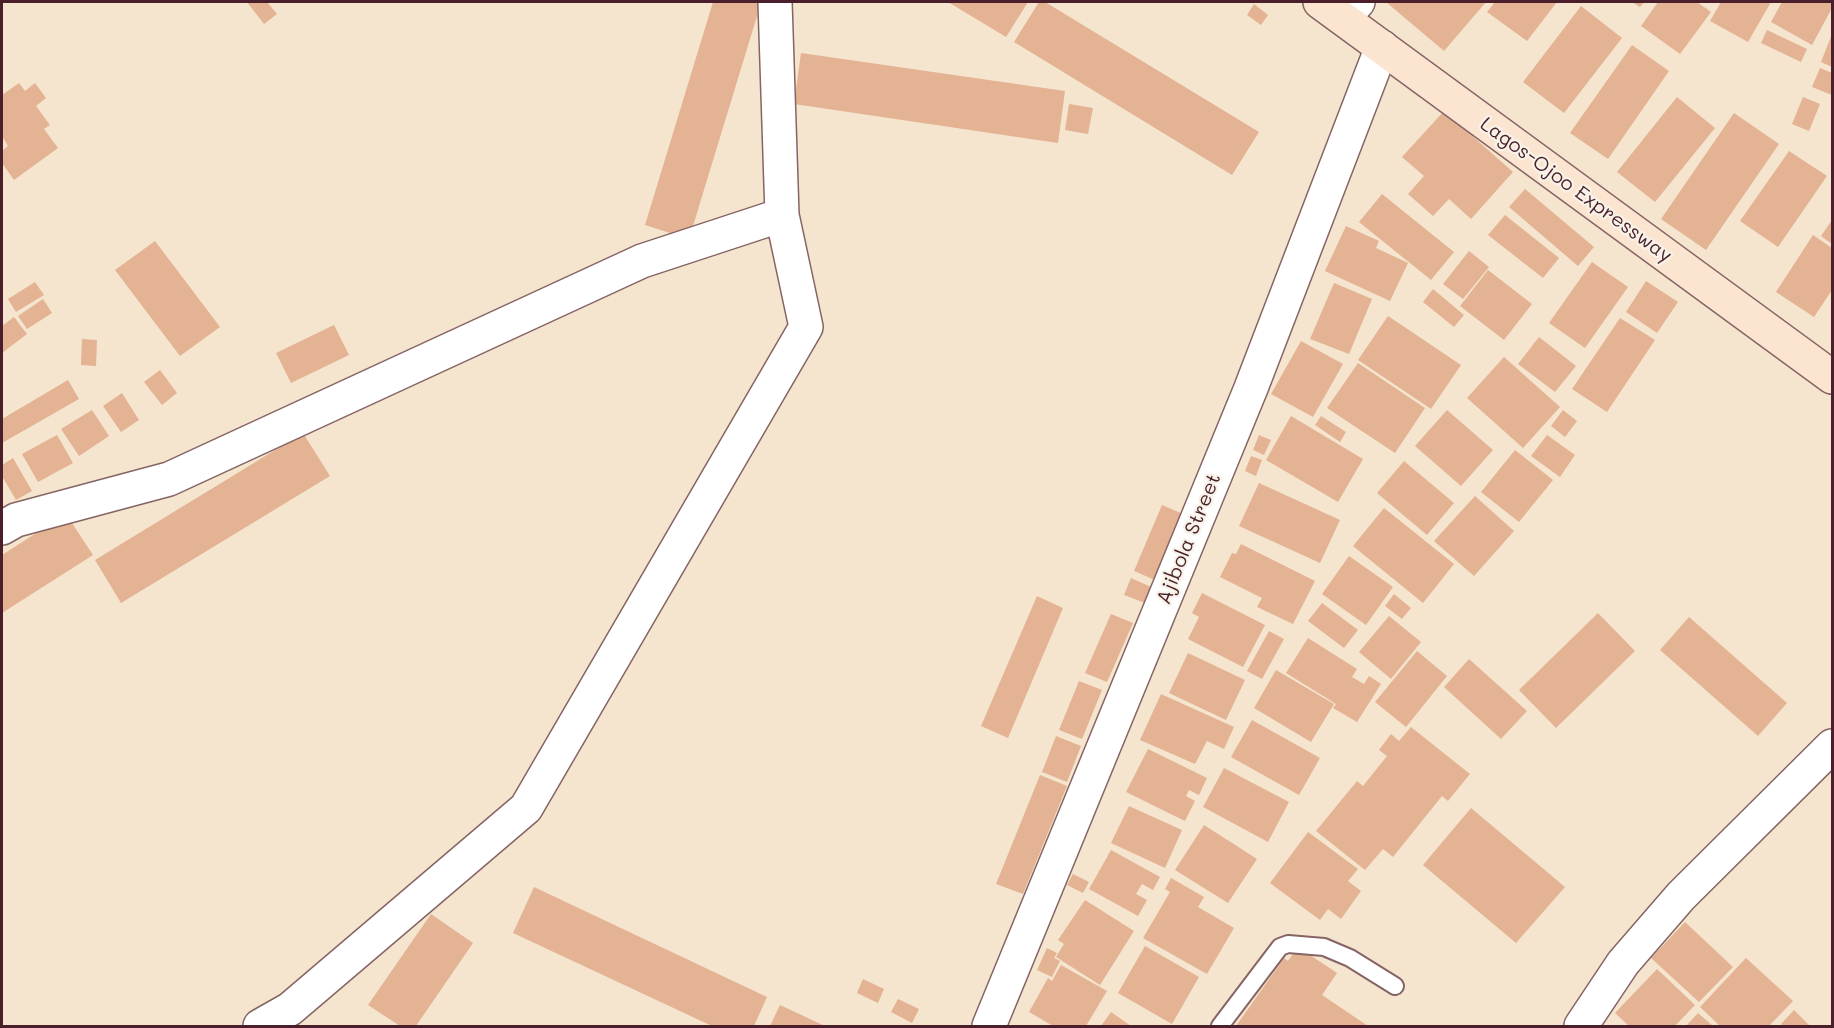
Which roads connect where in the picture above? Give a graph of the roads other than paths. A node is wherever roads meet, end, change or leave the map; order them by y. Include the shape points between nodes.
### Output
1 (775, 2) edge
2 (1341, 7) edge
3 (1382, 47) junction
4 (782, 215) junction
5 (1833, 377) edge
6 (2, 528) edge
7 (1833, 746) edge
8 (1395, 986) dead end
9 (260, 1026) edge
10 (989, 1026) edge
11 (1220, 1026) edge
12 (1581, 1026) edge

1 - 4 street
2 - 3 main road, Lagos-Ojoo Expressway
3 - 5 main road, Lagos-Ojoo Expressway
3 - 10 street, Ajibola Street via 1251,388
4 - 6 street via 642,261 170,479 16,520
4 - 9 street via 806,327 526,808 290,1009
7 - 12 street via 1681,896 1623,963
8 - 11 lane via 1324,946 1288,944 1280,947

